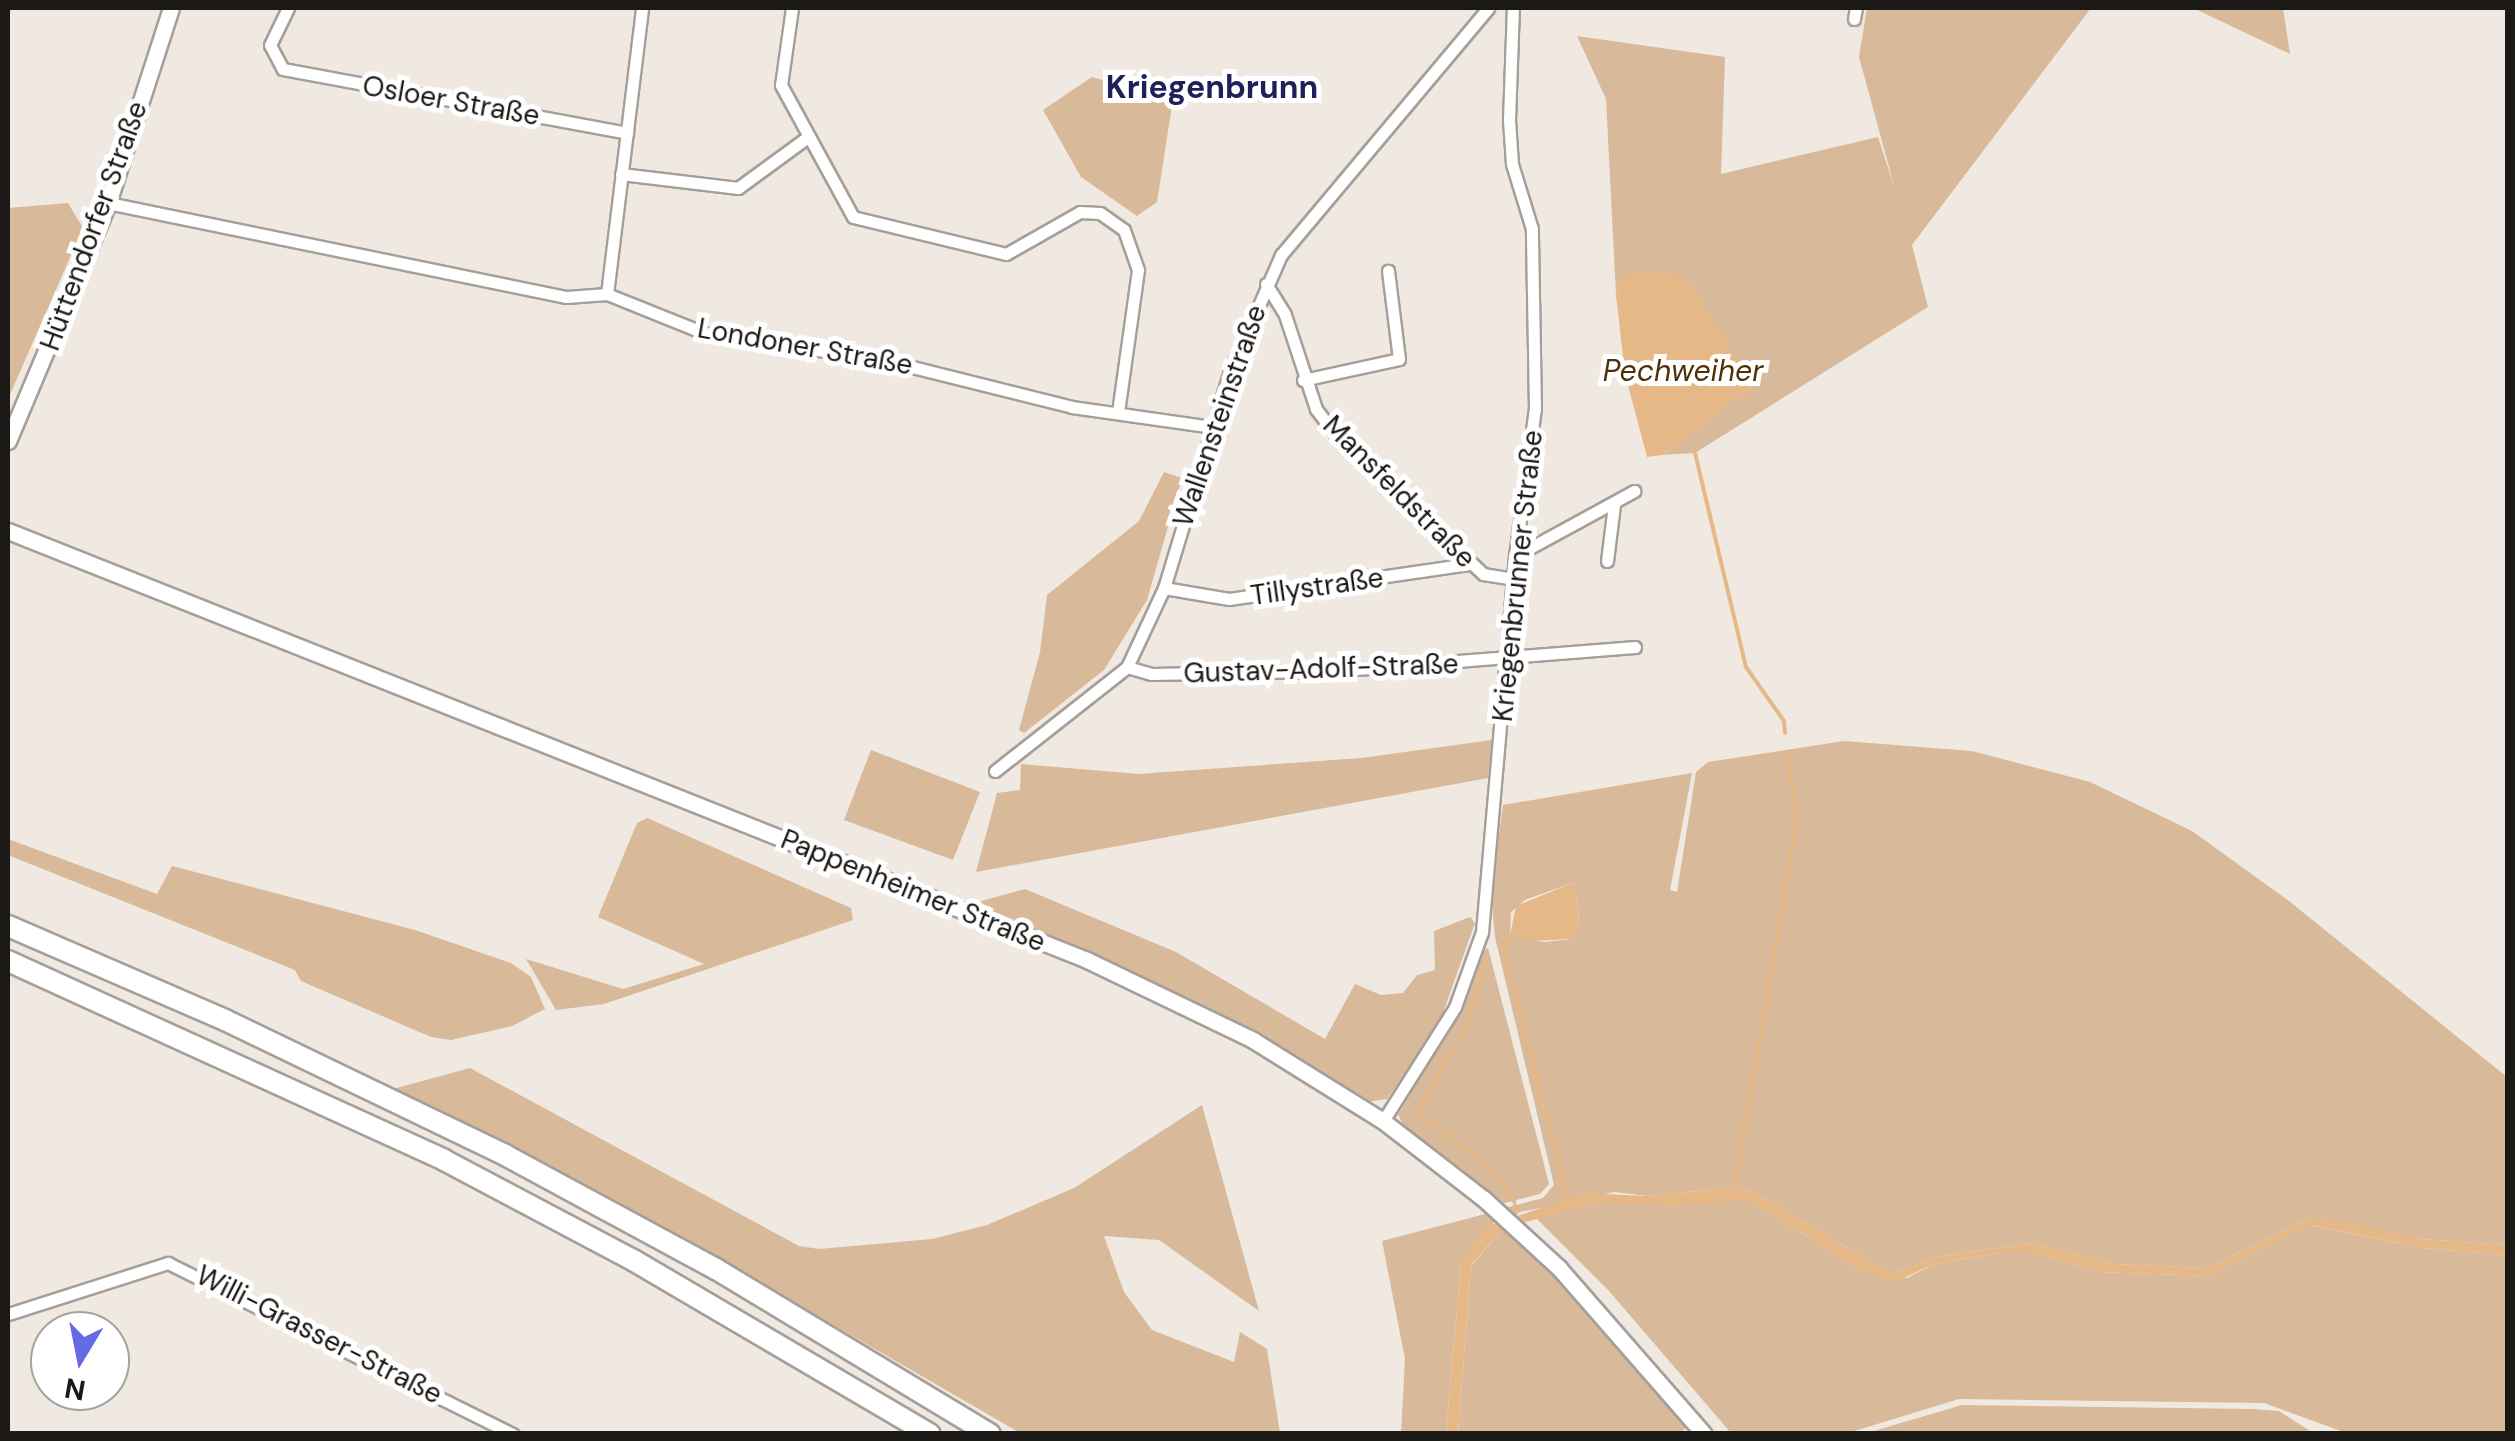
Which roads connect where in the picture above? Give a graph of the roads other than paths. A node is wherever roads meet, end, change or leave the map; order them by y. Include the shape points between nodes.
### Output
1 (172, 8) edge
2 (288, 8) edge
3 (642, 8) edge
4 (792, 8) edge
5 (1488, 8) edge
6 (1513, 8) edge
7 (627, 133) junction
8 (805, 139) junction
9 (621, 174) junction
10 (108, 203) junction
11 (1388, 271) dead end
12 (1266, 284) junction
13 (607, 294) junction
14 (1303, 380) junction
15 (1118, 414) junction
16 (1212, 426) junction
17 (8, 442) edge
18 (1634, 492) dead end
19 (1614, 505) junction
20 (8, 531) edge
21 (1514, 556) junction
22 (1607, 560) dead end
23 (1470, 564) junction
24 (1514, 579) junction
25 (1164, 588) junction
26 (1635, 647) dead end
27 (1507, 661) junction
28 (1127, 668) junction
29 (996, 771) dead end
30 (8, 926) edge
31 (8, 961) edge
32 (1383, 1122) junction
33 (8, 1314) edge
34 (512, 1434) edge
35 (930, 1434) edge
36 (990, 1434) edge
37 (1704, 1434) edge

1 - 10 street, Hüttendorfer Straße
2 - 7 street, Osloer Straße via 270,45 277,64
3 - 7 street
4 - 8 street via 781,86 805,123
5 - 12 street, Wallensteinstraße via 1305,220
6 - 21 street, Kriegenbrunner Straße via 1510,147 1532,229 1536,294 1536,408
7 - 9 street
8 - 9 street via 738,188
8 - 15 street via 864,224 1006,254 1076,214 1093,211 1119,224 1138,262
9 - 13 street
10 - 13 street, Londoner Straße via 566,296
10 - 17 street, Hüttendorfer Straße
11 - 14 street, Mansfeldstraße via 1398,359
12 - 14 street, Mansfeldstraße via 1285,315
12 - 16 street, Wallensteinstraße
13 - 15 street, Londoner Straße via 704,333 884,360 1021,397
14 - 23 street, Mansfeldstraße via 1339,440
15 - 16 street, Londoner Straße
16 - 25 street, Wallensteinstraße
18 - 19 street
19 - 21 street
19 - 22 street
20 - 32 street, Pappenheimer Straße via 1191,1007
21 - 24 street, Kriegenbrunner Straße
23 - 24 street, Mansfeldstraße via 1483,574
23 - 25 street, Tillystraße via 1228,599
24 - 27 street, Kriegenbrunner Straße
25 - 28 street, Wallensteinstraße
26 - 27 street, Gustav-Adolf-Straße
27 - 28 street, Gustav-Adolf-Straße via 1199,675
27 - 32 street, Kriegenbrunner Straße via 1482,932 1454,1007
28 - 29 street, Wallensteinstraße
30 - 36 highway via 225,1020 506,1156 716,1269
31 - 35 highway via 312,1096 522,1200
32 - 37 street, Pappenheimer Straße via 1559,1268
33 - 34 street, Willi-Grasser-Straße via 168,1263

